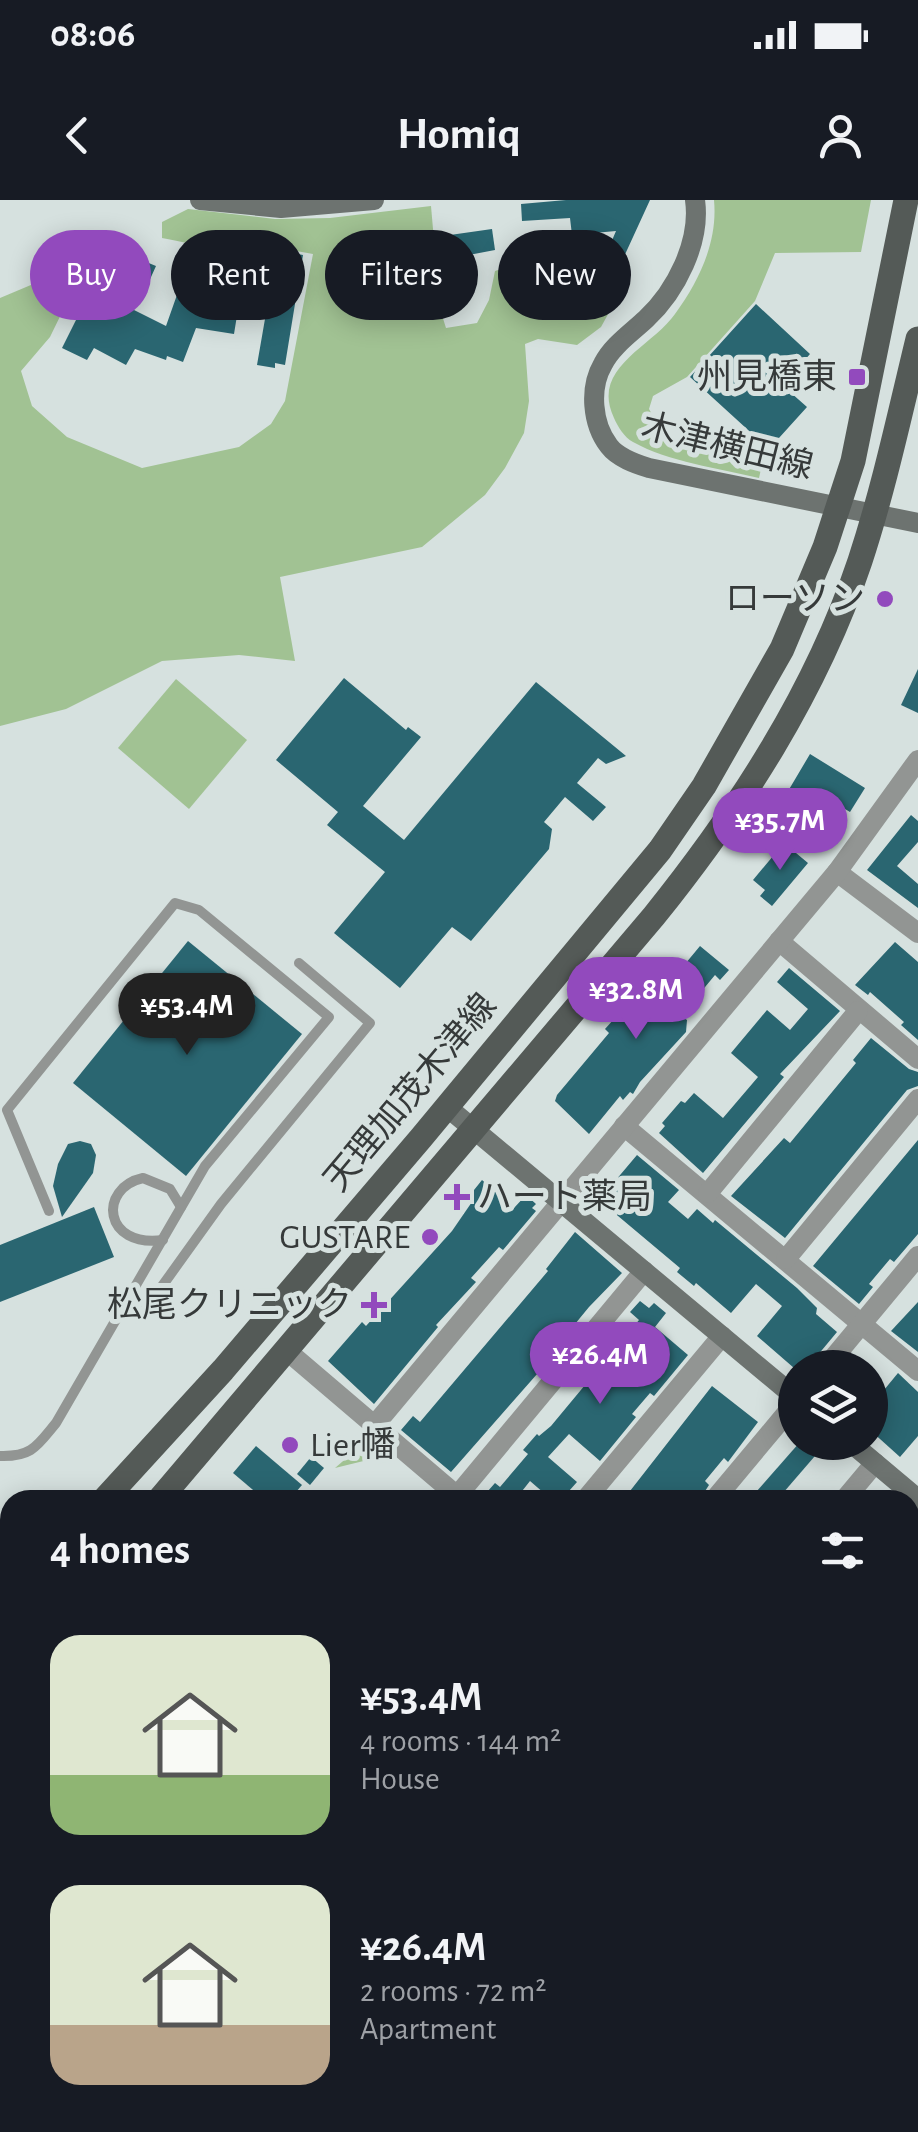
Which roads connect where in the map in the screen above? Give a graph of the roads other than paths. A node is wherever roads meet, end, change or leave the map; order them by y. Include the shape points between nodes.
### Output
1 (200, 200) edge
2 (374, 200) edge
3 (694, 200) edge
4 (904, 209) edge
5 (918, 338) edge
6 (839, 508) junction
7 (874, 514) junction
8 (918, 523) edge
9 (918, 760) edge
10 (836, 872) junction
11 (918, 934) edge
12 (779, 941) junction
13 (299, 962) dead end
14 (858, 1011) junction
15 (918, 1059) edge
16 (918, 1100) edge
17 (447, 1107) junction
18 (624, 1126) junction
19 (474, 1129) junction
20 (708, 1194) junction
21 (563, 1202) junction
22 (181, 1206) junction
23 (49, 1212) dead end
24 (163, 1240) junction
25 (918, 1256) edge
26 (786, 1259) junction
27 (644, 1270) junction
28 (120, 1314) junction
29 (862, 1323) junction
30 (722, 1336) junction
31 (286, 1350) junction
32 (840, 1350) edge
33 (918, 1371) edge
34 (778, 1385) edge
35 (778, 1421) edge
36 (373, 1427) junction
37 (0, 1456) edge
38 (871, 1460) edge
39 (875, 1463) junction
40 (113, 1490) edge
41 (167, 1490) edge
42 (449, 1490) edge
43 (465, 1490) edge
44 (592, 1490) edge
45 (722, 1490) edge
46 (852, 1490) edge
47 (907, 1490) edge

1 - 2 main road via 281,208
3 - 6 main road, 木津横田線 via 684,266 602,365 592,400 610,448 634,463
4 - 6 main road, 天理加茂木津線
5 - 7 main road, 天理加茂木津線
6 - 7 main road, 木津横田線
6 - 17 main road, 天理加茂木津線 via 782,649 704,786 660,850
7 - 8 main road, 木津横田線
7 - 19 main road, 天理加茂木津線 via 819,659 753,780 700,859
9 - 10 street
10 - 11 street
10 - 12 street
12 - 14 street
12 - 18 street
13 - 28 lane via 370,1024 160,1289 141,1310
14 - 15 street
14 - 20 street
16 - 26 street
17 - 19 main road
17 - 40 main road, 天理加茂木津線
18 - 20 street
18 - 21 street
19 - 21 main road
19 - 31 main road, 天理加茂木津線
20 - 26 street
21 - 27 main road
21 - 36 street
22 - 23 lane via 206,1166 329,1018 199,910 175,903 7,1110
22 - 24 lane
22 - 24 lane via 170,1189 143,1178 118,1194 114,1215 125,1235
24 - 28 lane
25 - 29 street
26 - 29 street
27 - 30 main road
27 - 43 street
28 - 37 lane via 34,1451
29 - 32 street
29 - 33 street
30 - 34 main road
30 - 44 street
31 - 36 street
31 - 41 main road, 天理加茂木津線
35 - 45 street
36 - 42 street
38 - 39 main road
39 - 46 street
39 - 47 main road

